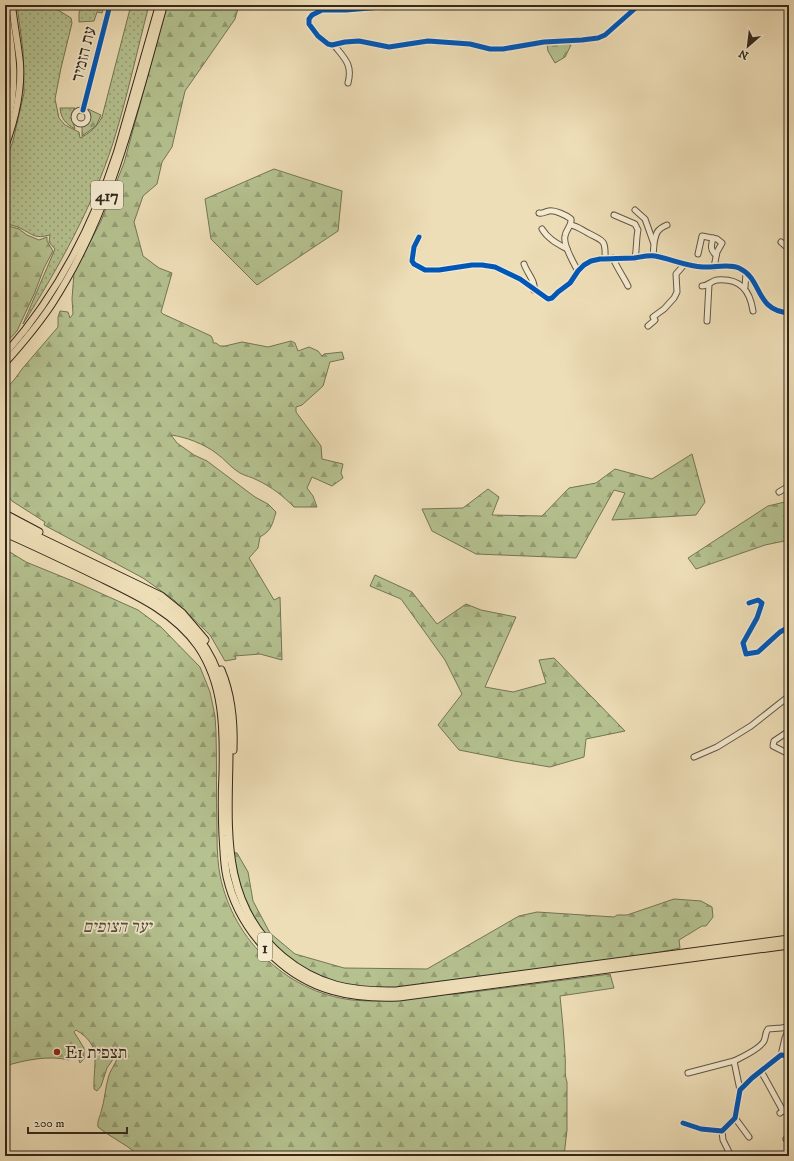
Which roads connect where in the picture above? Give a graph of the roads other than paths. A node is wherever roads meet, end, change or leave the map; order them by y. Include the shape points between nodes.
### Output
1 (5, 5) edge
2 (12, 5) edge
3 (110, 5) edge
4 (159, 5) edge
5 (164, 5) edge
6 (405, 5) edge
7 (639, 5) edge
8 (334, 45) junction
9 (348, 83) dead end
10 (83, 110) dead end
11 (5, 129) edge
12 (5, 147) edge
13 (635, 210) dead end
14 (539, 213) dead end
15 (614, 215) dead end
16 (571, 225) junction
17 (667, 225) dead end
18 (542, 229) dead end
19 (419, 237) dead end
20 (713, 238) junction
21 (781, 242) dead end
22 (654, 244) junction
23 (567, 249) junction
24 (789, 249) edge
25 (698, 254) dead end
26 (716, 255) junction
27 (653, 256) junction
28 (613, 258) junction
29 (635, 258) junction
30 (605, 259) junction
31 (524, 264) dead end
32 (684, 264) junction
33 (714, 267) junction
34 (578, 271) junction
35 (746, 273) junction
36 (709, 284) junction
37 (628, 286) dead end
38 (702, 286) dead end
39 (745, 287) junction
40 (534, 290) junction
41 (753, 311) dead end
42 (789, 313) edge
43 (707, 321) dead end
44 (648, 326) dead end
45 (5, 354) edge
46 (5, 363) edge
47 (789, 486) edge
48 (779, 492) dead end
49 (5, 514) edge
50 (5, 521) edge
51 (5, 526) edge
52 (5, 533) edge
53 (119, 575) junction
54 (749, 603) dead end
55 (789, 627) edge
56 (789, 696) edge
57 (789, 732) edge
58 (789, 754) edge
59 (694, 758) dead end
60 (228, 810) junction
61 (789, 939) edge
62 (789, 945) edge
63 (789, 1028) edge
64 (781, 1055) junction
65 (789, 1056) edge
66 (734, 1061) junction
67 (761, 1071) junction
68 (688, 1073) dead end
69 (740, 1090) junction
70 (789, 1107) edge
71 (735, 1118) junction
72 (683, 1123) dead end
73 (722, 1131) junction
74 (749, 1137) dead end
75 (731, 1156) edge

1 - 11 main road via 14,64 11,104
2 - 12 main road via 20,82 16,114
3 - 10 street, עת הזמיר
4 - 45 main road, 417 via 111,172 90,222 52,293
5 - 46 main road, 417 via 120,160 94,228 52,303 30,335
6 - 8 street via 317,12 309,19 309,24 323,41
7 - 8 street via 605,35 598,38 544,42 503,49 428,41 389,47 360,41
8 - 9 street via 347,60 350,68
13 - 22 street via 645,219
14 - 16 street via 553,211 567,216 571,219
15 - 29 street via 635,224 638,230
16 - 23 street via 564,238
16 - 30 street via 602,241 606,250
17 - 22 street via 657,231
18 - 23 street via 545,235
19 - 40 street via 412,261 424,270 472,265 495,267 512,274
20 - 25 street via 702,236
20 - 26 street via 711,248
20 - 26 street via 722,243
21 - 24 street
22 - 27 street
23 - 34 street
26 - 33 street
27 - 29 street
27 - 32 street
28 - 29 street
28 - 30 street
28 - 37 street
30 - 34 street via 591,261
31 - 40 street via 534,283
32 - 33 street
32 - 44 street via 676,274 677,292 674,298 653,317 654,320
33 - 35 street via 733,266
34 - 40 street via 570,283 552,298 544,297
35 - 39 street
35 - 42 street via 772,309
36 - 38 street
36 - 39 street via 716,280 729,281
36 - 43 street
39 - 41 street
47 - 48 street
49 - 53 highway
50 - 53 highway
51 - 60 highway, 1 via 154,599 173,612 195,634 212,659 224,692 228,732
52 - 62 highway, 1 via 148,602 175,621 198,647 213,675 221,706 224,848 231,890 243,918 260,942 284,966 305,980 331,991 356,996 399,997
53 - 60 highway via 161,596 182,613 199,631 216,657 225,679 233,716 233,755
54 - 55 street via 758,600 762,603 743,643 746,654 758,652
56 - 59 street via 751,726
57 - 58 street via 774,741 773,746
60 - 61 highway, 1 via 234,877 251,920 266,941 289,962 317,979 349,989 410,990
63 - 64 street
63 - 66 street via 768,1029 760,1046
64 - 65 street
64 - 67 street
66 - 68 street
66 - 69 street
67 - 69 street
67 - 70 street via 781,1112
69 - 71 street
71 - 73 street
71 - 74 street
72 - 73 street via 701,1129
73 - 75 street via 723,1140

